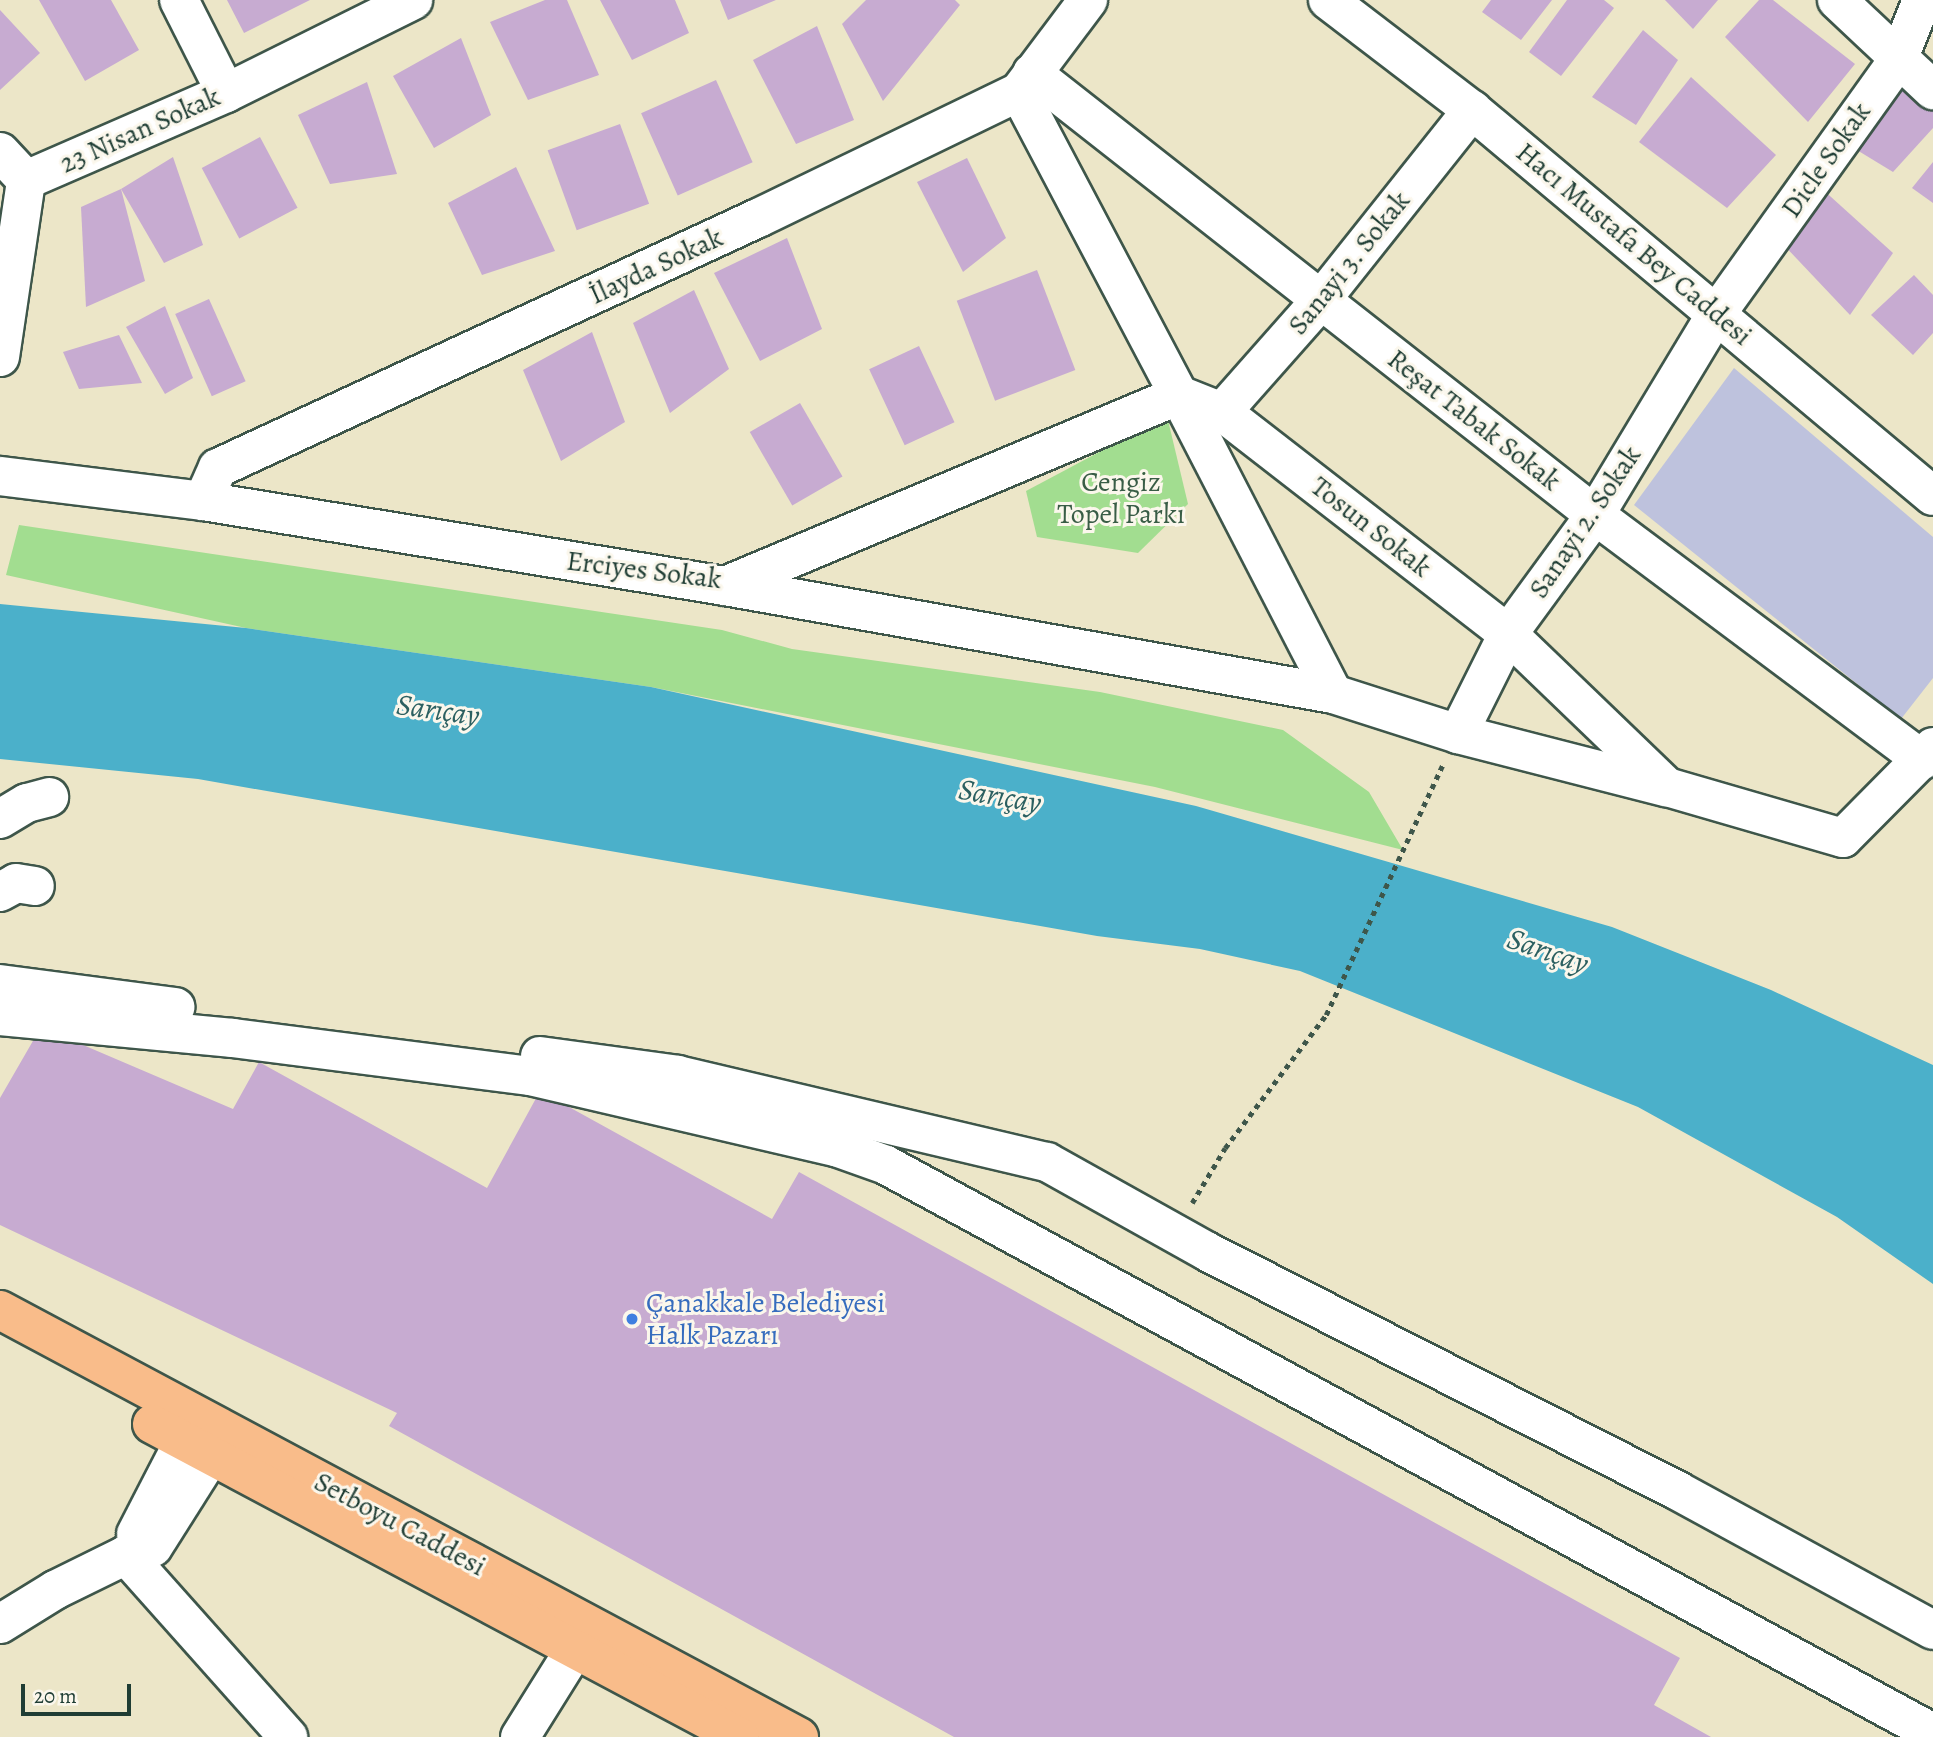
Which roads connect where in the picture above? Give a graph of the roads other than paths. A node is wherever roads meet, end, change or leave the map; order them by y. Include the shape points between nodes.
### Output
1 (179, 0) edge
2 (413, 0) edge
3 (1088, 0) edge
4 (1328, 0) edge
5 (1837, 0) edge
6 (1922, 0) edge
7 (1898, 60) junction
8 (1026, 83) junction
9 (1933, 90) edge
10 (226, 93) junction
11 (1472, 110) junction
12 (0, 152) edge
13 (26, 180) junction
14 (1321, 300) junction
15 (1717, 313) junction
16 (0, 357) edge
17 (1179, 395) junction
18 (1222, 412) junction
19 (0, 476) edge
20 (1933, 496) edge
21 (203, 501) junction
22 (1595, 515) junction
23 (724, 586) junction
24 (1508, 634) junction
25 (1333, 694) junction
26 (1458, 734) junction
27 (1927, 753) edge
28 (1667, 787) junction
29 (49, 797) dead end
30 (0, 819) edge
31 (0, 984) edge
32 (0, 1016) edge
33 (0, 1310) edge
34 (0, 1341) edge
35 (204, 1437) junction
36 (126, 1555) junction
37 (0, 1624) edge
38 (1933, 1630) edge
39 (575, 1649) junction
40 (1933, 1733) edge
41 (787, 1734) edge
42 (288, 1737) edge
43 (520, 1737) edge
44 (740, 1737) edge

1 - 10 street
2 - 10 street, 23 Nisan Sokak
3 - 8 street, İlayda Sokak
4 - 11 street, Hacı Mustafa Bey Caddesi
5 - 7 street
6 - 7 street, Dicle Sokak
7 - 9 street
7 - 15 street, Dicle Sokak
8 - 14 street, Reşat Tabak Sokak
8 - 17 street via 1133,313
8 - 21 street, İlayda Sokak via 758,218 218,468
10 - 13 street, 23 Nisan Sokak
11 - 14 street, Sanayi 3. Sokak
11 - 15 street, Hacı Mustafa Bey Caddesi
12 - 13 street
13 - 16 street, 23 Nisan Sokak
14 - 18 street, Sanayi 3. Sokak
14 - 22 street, Reşat Tabak Sokak
15 - 20 street, Hacı Mustafa Bey Caddesi
15 - 22 street, Sanayi 2. Sokak
17 - 18 street, Tosun Sokak
17 - 23 street, Erciyes Sokak
17 - 25 street
18 - 24 street, Tosun Sokak
19 - 21 street, Erciyes Sokak
21 - 23 street, Erciyes Sokak
22 - 24 street, Sanayi 2. Sokak
22 - 27 street, Reşat Tabak Sokak
23 - 25 street
24 - 26 street, Sanayi 2. Sokak
24 - 28 street, Tosun Sokak
25 - 26 street
26 - 28 street
27 - 28 street, Tosun Sokak via 1843,838
29 - 30 street via 27,803
31 - 38 street via 678,1074 1047,1161 1174,1233 1678,1491
32 - 40 street via 233,1038 530,1076 836,1147 886,1165
33 - 35 main road, Setboyu Caddesi
34 - 35 main road, Setboyu Caddesi
35 - 36 street
35 - 39 main road, Setboyu Caddesi
35 - 41 main road, Setboyu Caddesi
36 - 37 street
36 - 42 street
39 - 43 street
39 - 44 main road, Setboyu Caddesi

